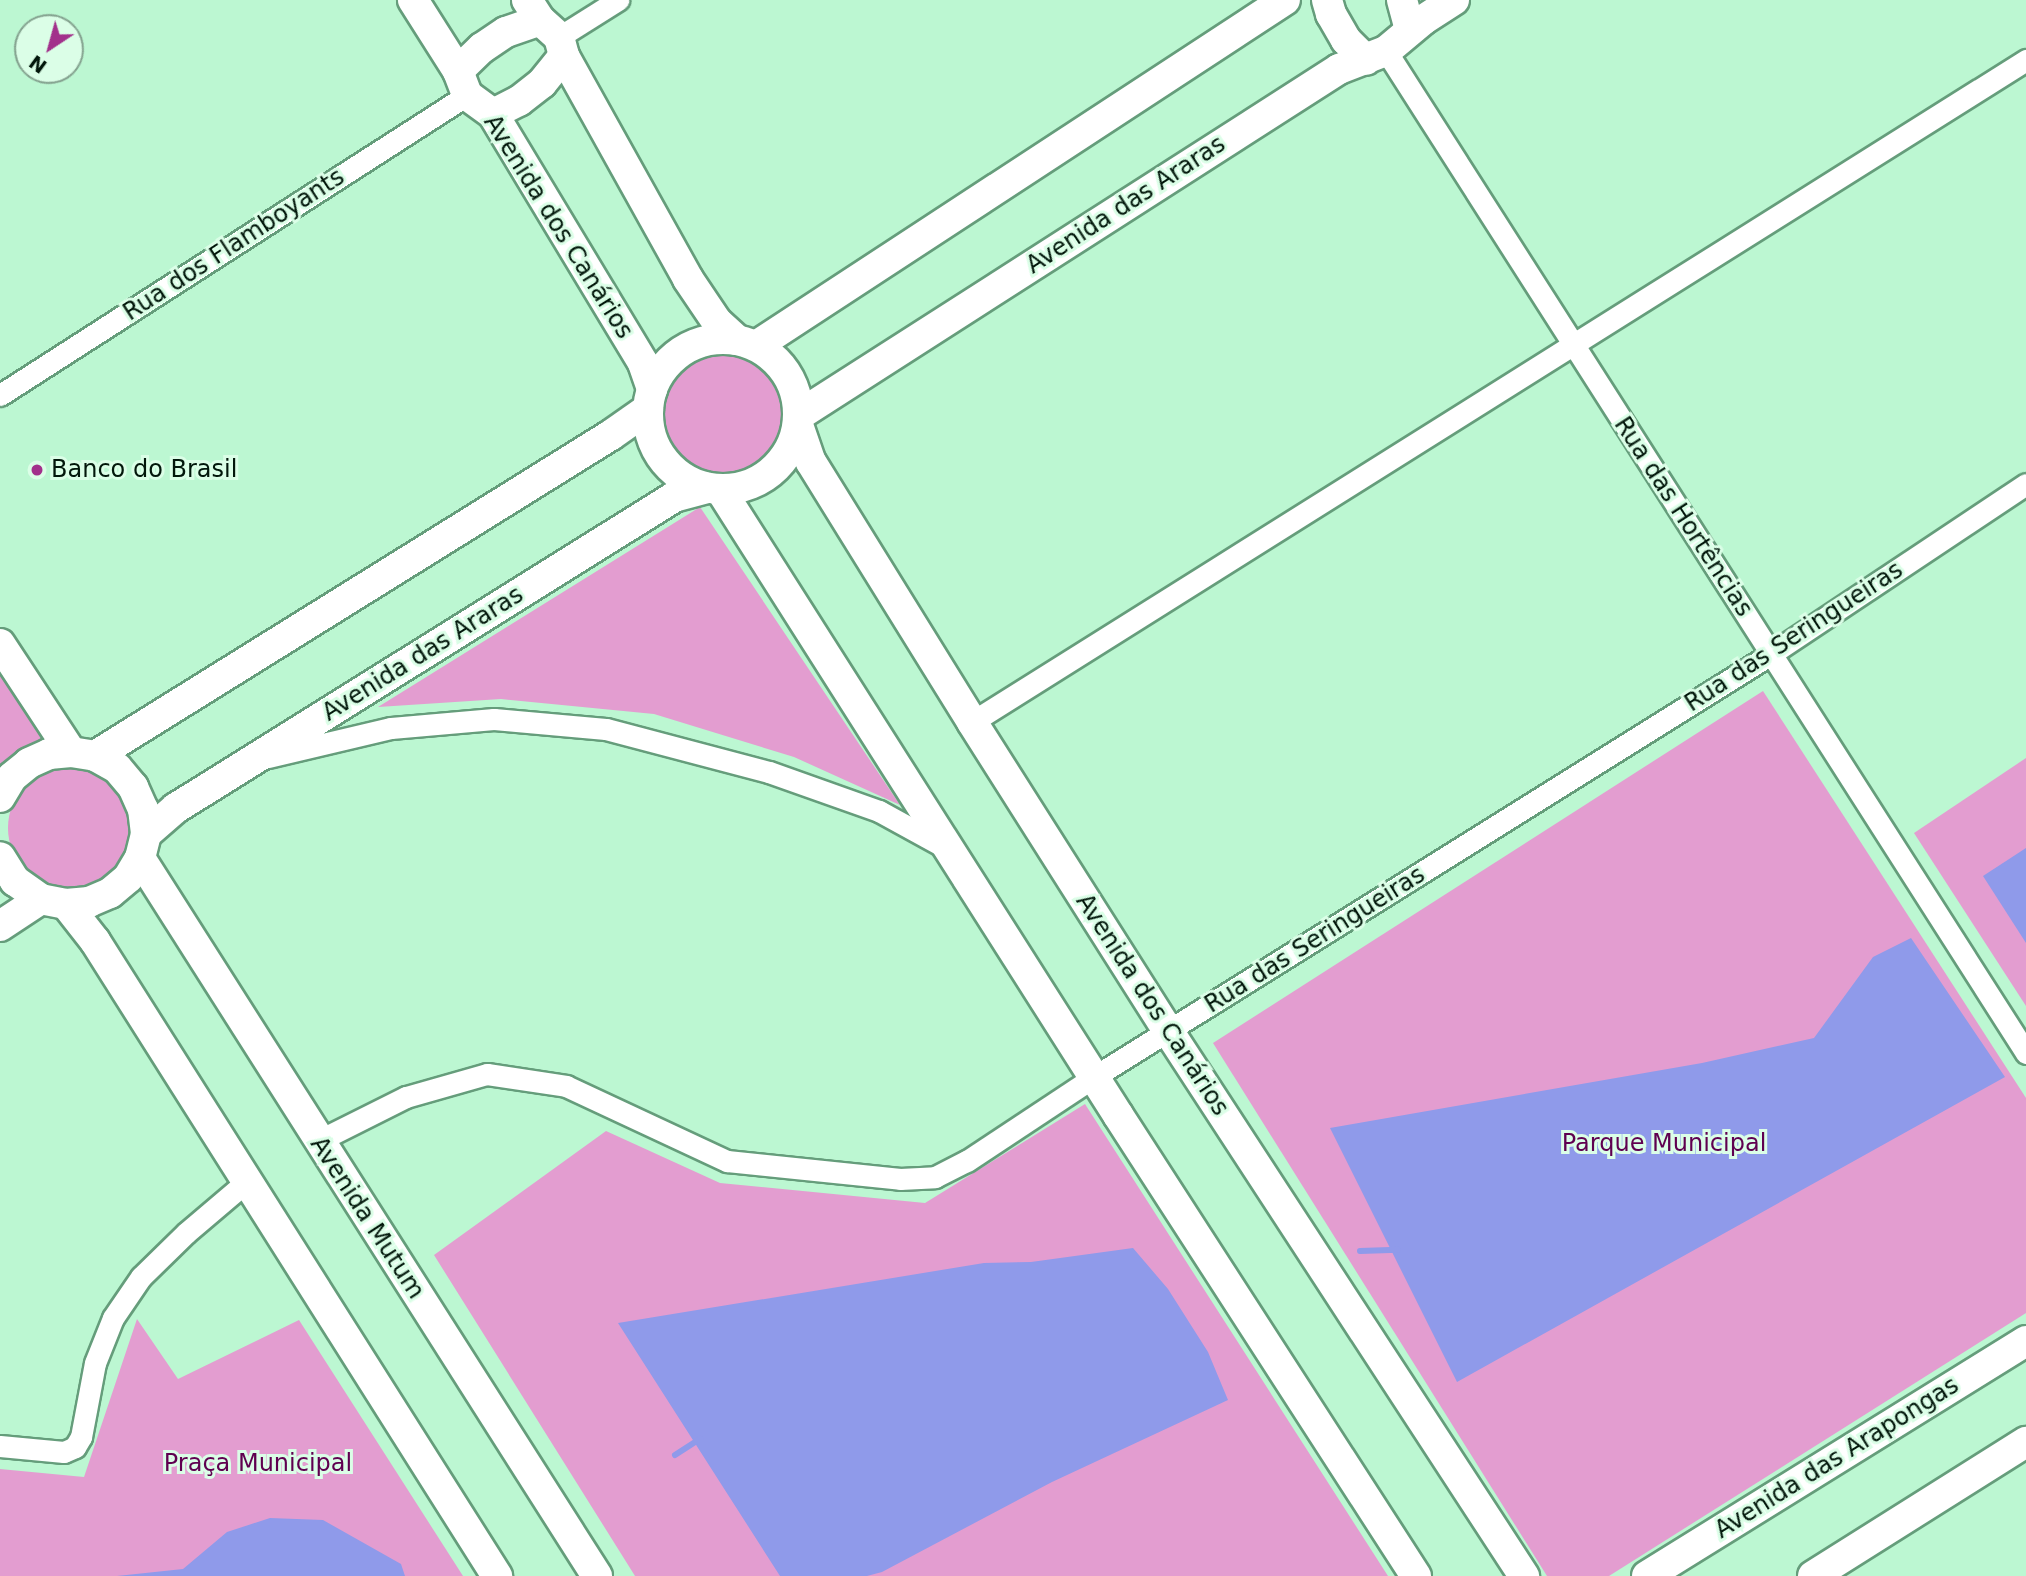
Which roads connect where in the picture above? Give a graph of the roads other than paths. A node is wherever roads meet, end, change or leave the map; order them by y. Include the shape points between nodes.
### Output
1 (413, 0) edge
2 (618, 0) edge
3 (1285, 0) edge
4 (1327, 0) edge
5 (1402, 0) edge
6 (1454, 0) edge
7 (548, 28) edge
8 (1410, 30) junction
9 (1376, 55) junction
10 (2026, 60) edge
11 (463, 83) junction
12 (493, 114) junction
13 (747, 343) junction
14 (1574, 346) junction
15 (0, 395) edge
16 (650, 399) junction
17 (798, 420) junction
18 (2026, 484) edge
19 (714, 488) junction
20 (0, 644) edge
21 (1771, 654) junction
22 (972, 722) junction
23 (83, 754) junction
24 (253, 761) junction
25 (0, 795) edge
26 (143, 846) junction
27 (950, 851) junction
28 (0, 857) edge
29 (53, 901) junction
30 (0, 926) edge
31 (1168, 1032) junction
32 (2026, 1053) edge
33 (1094, 1077) junction
34 (318, 1140) junction
35 (247, 1181) junction
36 (2026, 1341) edge
37 (2026, 1442) edge
38 (0, 1446) edge
39 (496, 1576) edge
40 (597, 1576) edge
41 (1416, 1576) edge
42 (1524, 1576) edge
43 (1647, 1576) edge
44 (1813, 1576) edge

1 - 11 street, Avenida dos Canários
2 - 7 street
3 - 13 street
4 - 9 street via 1346,40
5 - 8 street
6 - 8 street, Avenida das Araras
7 - 11 street via 506,32 482,48
7 - 12 street via 542,82
7 - 13 street via 688,278 717,322
8 - 9 street, Avenida das Araras
9 - 14 street, Rua das Hortências
9 - 17 street, Avenida das Araras via 1339,69
10 - 14 street
11 - 12 street, Avenida dos Canários
11 - 15 street, Rua dos Flamboyants
12 - 16 street, Avenida dos Canários via 643,363
13 - 16 street via 711,339 685,348 665,366
13 - 17 street via 779,363 793,387
14 - 21 street, Rua das Hortências
14 - 22 street
16 - 19 street via 651,436 664,459 683,478
16 - 23 street via 445,540
17 - 19 street via 789,451 772,472 747,485
17 - 22 street, Avenida dos Canários via 811,462
18 - 21 street, Rua das Seringueiras
19 - 24 street, Avenida das Araras via 674,497
19 - 27 street
20 - 23 street
21 - 31 street, Rua das Seringueiras
21 - 32 street, Rua das Hortências
22 - 31 street, Avenida dos Canários
23 - 25 street via 49,754 29,763
23 - 26 street via 117,768 133,786 144,809
24 - 26 street, Avenida das Araras via 176,808
24 - 27 street via 391,728 494,719 606,729 769,772 879,811
26 - 29 street, Avenida das Araras via 128,878 110,893 89,902
26 - 34 street, Avenida Mutum
27 - 33 street
28 - 29 street via 15,881
29 - 30 street
29 - 35 street via 95,941
31 - 33 street, Rua das Seringueiras
31 - 42 street, Avenida dos Canários
33 - 34 street, Rua das Seringueiras via 935,1177 900,1179 727,1161 566,1086 486,1074 405,1097
33 - 41 street
34 - 40 street, Avenida Mutum
35 - 38 street via 141,1277 113,1318 95,1363 81,1437 75,1447 64,1452
35 - 39 street
36 - 43 street, Avenida das Arapongas
37 - 44 street

